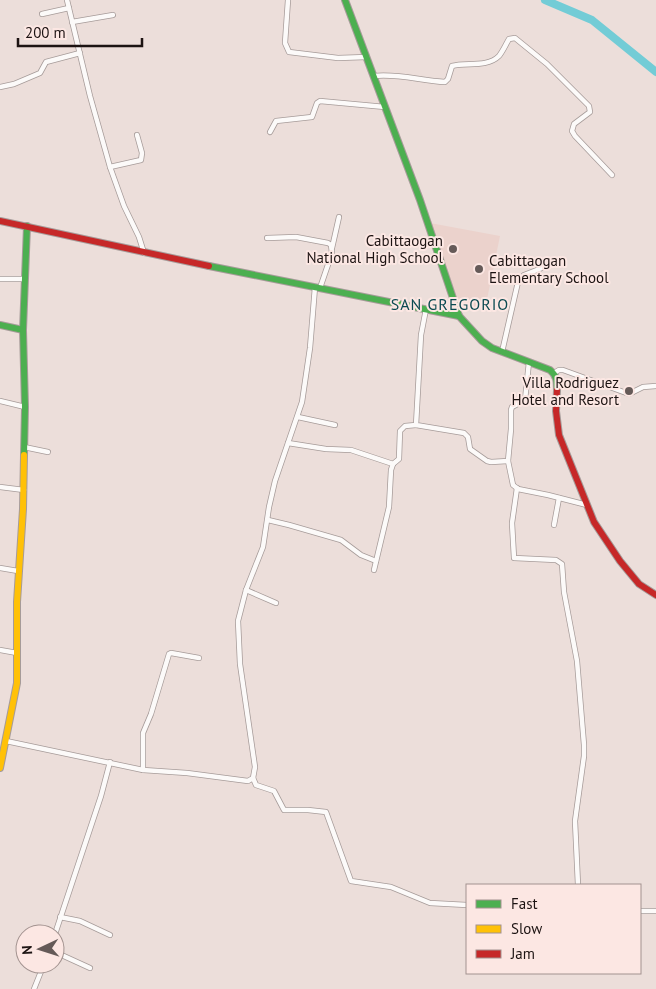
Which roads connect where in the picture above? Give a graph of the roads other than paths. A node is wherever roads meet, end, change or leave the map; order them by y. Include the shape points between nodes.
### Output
1 (67, 0) edge
2 (288, 0) edge
3 (345, 0) edge
4 (69, 8) junction
5 (42, 14) dead end
6 (113, 15) dead end
7 (72, 22) junction
8 (80, 53) junction
9 (367, 57) junction
10 (374, 76) junction
11 (0, 87) edge
12 (385, 107) junction
13 (270, 132) dead end
14 (137, 135) dead end
15 (110, 167) junction
16 (612, 175) dead end
17 (339, 217) dead end
18 (0, 221) edge
19 (27, 226) junction
20 (268, 238) dead end
21 (332, 248) junction
22 (144, 253) junction
23 (542, 268) dead end
24 (0, 279) edge
25 (25, 279) junction
26 (317, 287) junction
27 (426, 309) junction
28 (459, 316) junction
29 (0, 325) edge
30 (23, 330) junction
31 (502, 352) junction
32 (529, 362) junction
33 (554, 373) junction
34 (656, 386) edge
35 (0, 401) edge
36 (25, 407) junction
37 (298, 417) junction
38 (335, 425) dead end
39 (416, 425) junction
40 (288, 443) junction
41 (24, 447) junction
42 (48, 452) dead end
43 (508, 461) junction
44 (393, 464) junction
45 (0, 487) edge
46 (517, 488) junction
47 (24, 490) junction
48 (559, 498) junction
49 (587, 505) junction
50 (268, 520) junction
51 (554, 525) dead end
52 (376, 561) junction
53 (0, 568) edge
54 (374, 570) dead end
55 (18, 571) junction
56 (246, 590) junction
57 (656, 595) edge
58 (276, 603) dead end
59 (0, 650) edge
60 (17, 653) junction
61 (200, 658) dead end
62 (6, 741) junction
63 (110, 762) junction
64 (0, 768) edge
65 (143, 770) junction
66 (254, 778) junction
67 (578, 884) edge
68 (466, 904) edge
69 (641, 911) edge
70 (656, 911) edge
71 (60, 917) junction
72 (58, 924) edge
73 (110, 935) dead end
74 (65, 957) edge
75 (90, 968) dead end
76 (40, 974) edge
77 (34, 989) edge

1 - 4 street
2 - 9 street via 286,43 289,52 338,58
3 - 9 street
4 - 5 street
4 - 7 street
6 - 7 street
7 - 8 street
8 - 11 street via 46,62 40,73
8 - 15 street
9 - 10 street
10 - 12 street
10 - 16 street via 445,82 452,66 494,59 501,54 509,39 515,38 547,64 589,106 590,112 574,124 572,131
12 - 13 street via 320,101 312,117 276,121
12 - 28 street
14 - 15 street via 141,160
15 - 22 street
17 - 21 street
18 - 19 street
19 - 22 street
19 - 25 street
20 - 21 street via 296,237 328,243
21 - 26 street
22 - 26 street
23 - 31 street via 524,275 518,282
24 - 25 street
25 - 30 street
26 - 27 street
26 - 37 street
27 - 28 street
27 - 39 street via 421,336
28 - 31 street via 482,341
29 - 30 street
30 - 36 street
31 - 32 street
32 - 33 street
32 - 43 street via 525,400 511,410
33 - 34 street via 560,370 577,374 629,394 643,387
33 - 49 street via 557,379 559,435
35 - 36 street
36 - 41 street
37 - 38 street
37 - 40 street
39 - 43 street via 466,434 470,449 487,461
39 - 44 street via 401,429 399,459
40 - 44 street via 351,450
40 - 50 street via 272,490
41 - 42 street
41 - 47 street
43 - 46 street
44 - 52 street via 389,507
45 - 47 street
46 - 48 street
46 - 67 street via 512,520 514,558 556,560 562,564 576,656 584,745 575,821
47 - 55 street
48 - 49 street
48 - 51 street
49 - 57 street via 594,522 620,561 639,584
50 - 52 street via 341,540
50 - 56 street via 263,548
52 - 54 street
53 - 55 street
55 - 60 street
56 - 58 street
56 - 66 street via 238,621 238,646
59 - 60 street
60 - 62 street via 15,696
61 - 65 street via 169,654 143,733
62 - 63 street
62 - 64 street
63 - 65 street
63 - 71 street
65 - 66 street via 248,781
66 - 68 street via 256,785 274,791 284,810 328,813 351,881 391,887 430,903
69 - 70 street
71 - 72 street
71 - 73 street via 80,921
74 - 75 street
76 - 77 street

